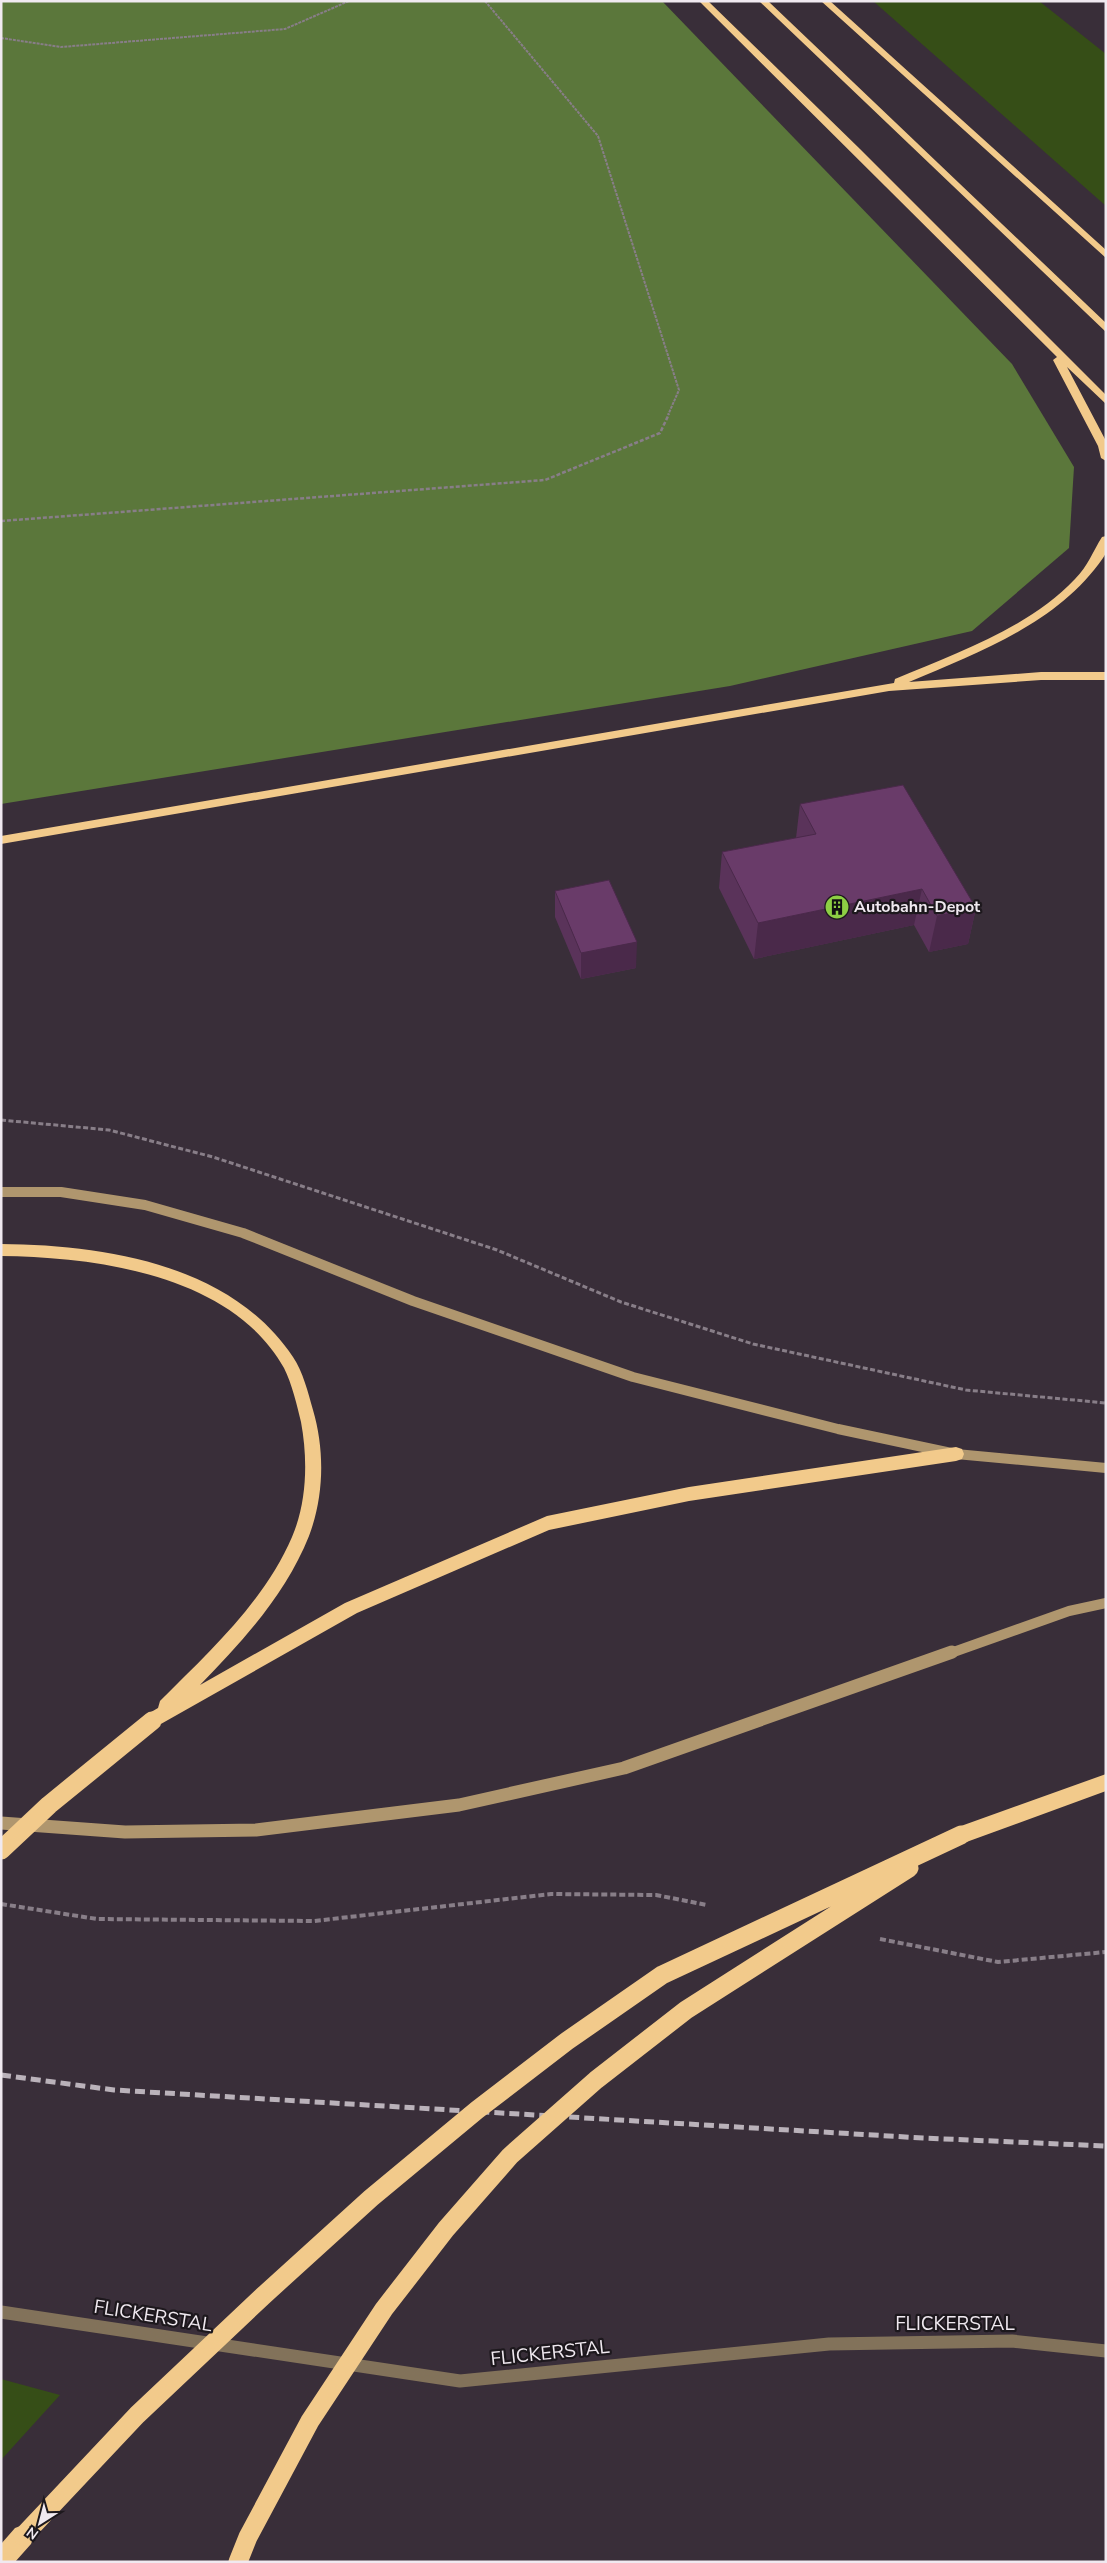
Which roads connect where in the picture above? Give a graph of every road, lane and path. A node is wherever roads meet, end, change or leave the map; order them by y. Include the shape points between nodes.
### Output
1 (349, 1) edge
2 (485, 1) edge
3 (703, 1) edge
4 (763, 1) edge
5 (825, 1) edge
6 (1, 38) edge
7 (1073, 226) junction
8 (1106, 247) edge
9 (1106, 256) edge
10 (1106, 329) edge
11 (1052, 348) junction
12 (1106, 401) edge
13 (1106, 458) edge
14 (1, 521) edge
15 (1106, 539) edge
16 (1106, 676) edge
17 (889, 686) junction
18 (1, 840) edge
19 (1, 1120) edge
20 (1, 1192) edge
21 (1, 1250) edge
22 (1106, 1403) edge
23 (956, 1454) junction
24 (1106, 1468) edge
25 (1106, 1603) edge
26 (152, 1721) junction
27 (1106, 1782) edge
28 (1, 1823) edge
29 (961, 1835) junction
30 (1, 1850) edge
31 (1, 1904) edge
32 (715, 1906) dead end
33 (871, 1937) dead end
34 (1106, 1952) edge
35 (1, 2312) edge
36 (1106, 2351) edge
37 (1, 2561) edge
38 (238, 2562) edge

1 - 6 path via 285,29 61,47
2 - 14 path via 598,136 679,390 660,433 544,480
3 - 11 highway
4 - 10 highway
5 - 7 highway
7 - 8 highway
7 - 9 highway
11 - 12 highway
11 - 13 highway via 1103,446
15 - 17 highway via 1097,560 1053,604 968,651
16 - 17 highway via 1041,676
17 - 18 highway
19 - 22 path via 110,1130 213,1157 497,1250 621,1302 753,1344 966,1390
20 - 23 main road via 61,1192 145,1205 243,1234 413,1301 633,1377 838,1429
21 - 26 highway via 52,1252 123,1262 163,1271 202,1288 230,1303 267,1334 288,1363 302,1396 312,1434 314,1465 311,1498 300,1536 281,1575 256,1609 231,1640
23 - 24 main road
23 - 26 highway via 689,1494 547,1523 351,1608
25 - 28 main road via 1069,1611 624,1768 459,1805 256,1830 125,1832
26 - 30 highway, bridge via 49,1805
27 - 29 highway
29 - 37 highway, bridge via 662,1975 567,2041 371,2198 263,2296 136,2415
29 - 38 highway, bridge via 686,2010 596,2080 510,2156 446,2229 379,2317 310,2421
31 - 32 path via 97,1919 304,1921 550,1894 656,1894
33 - 34 path via 998,1962
35 - 36 lane, FLICKERSTAL via 460,2381 829,2344 1012,2341

